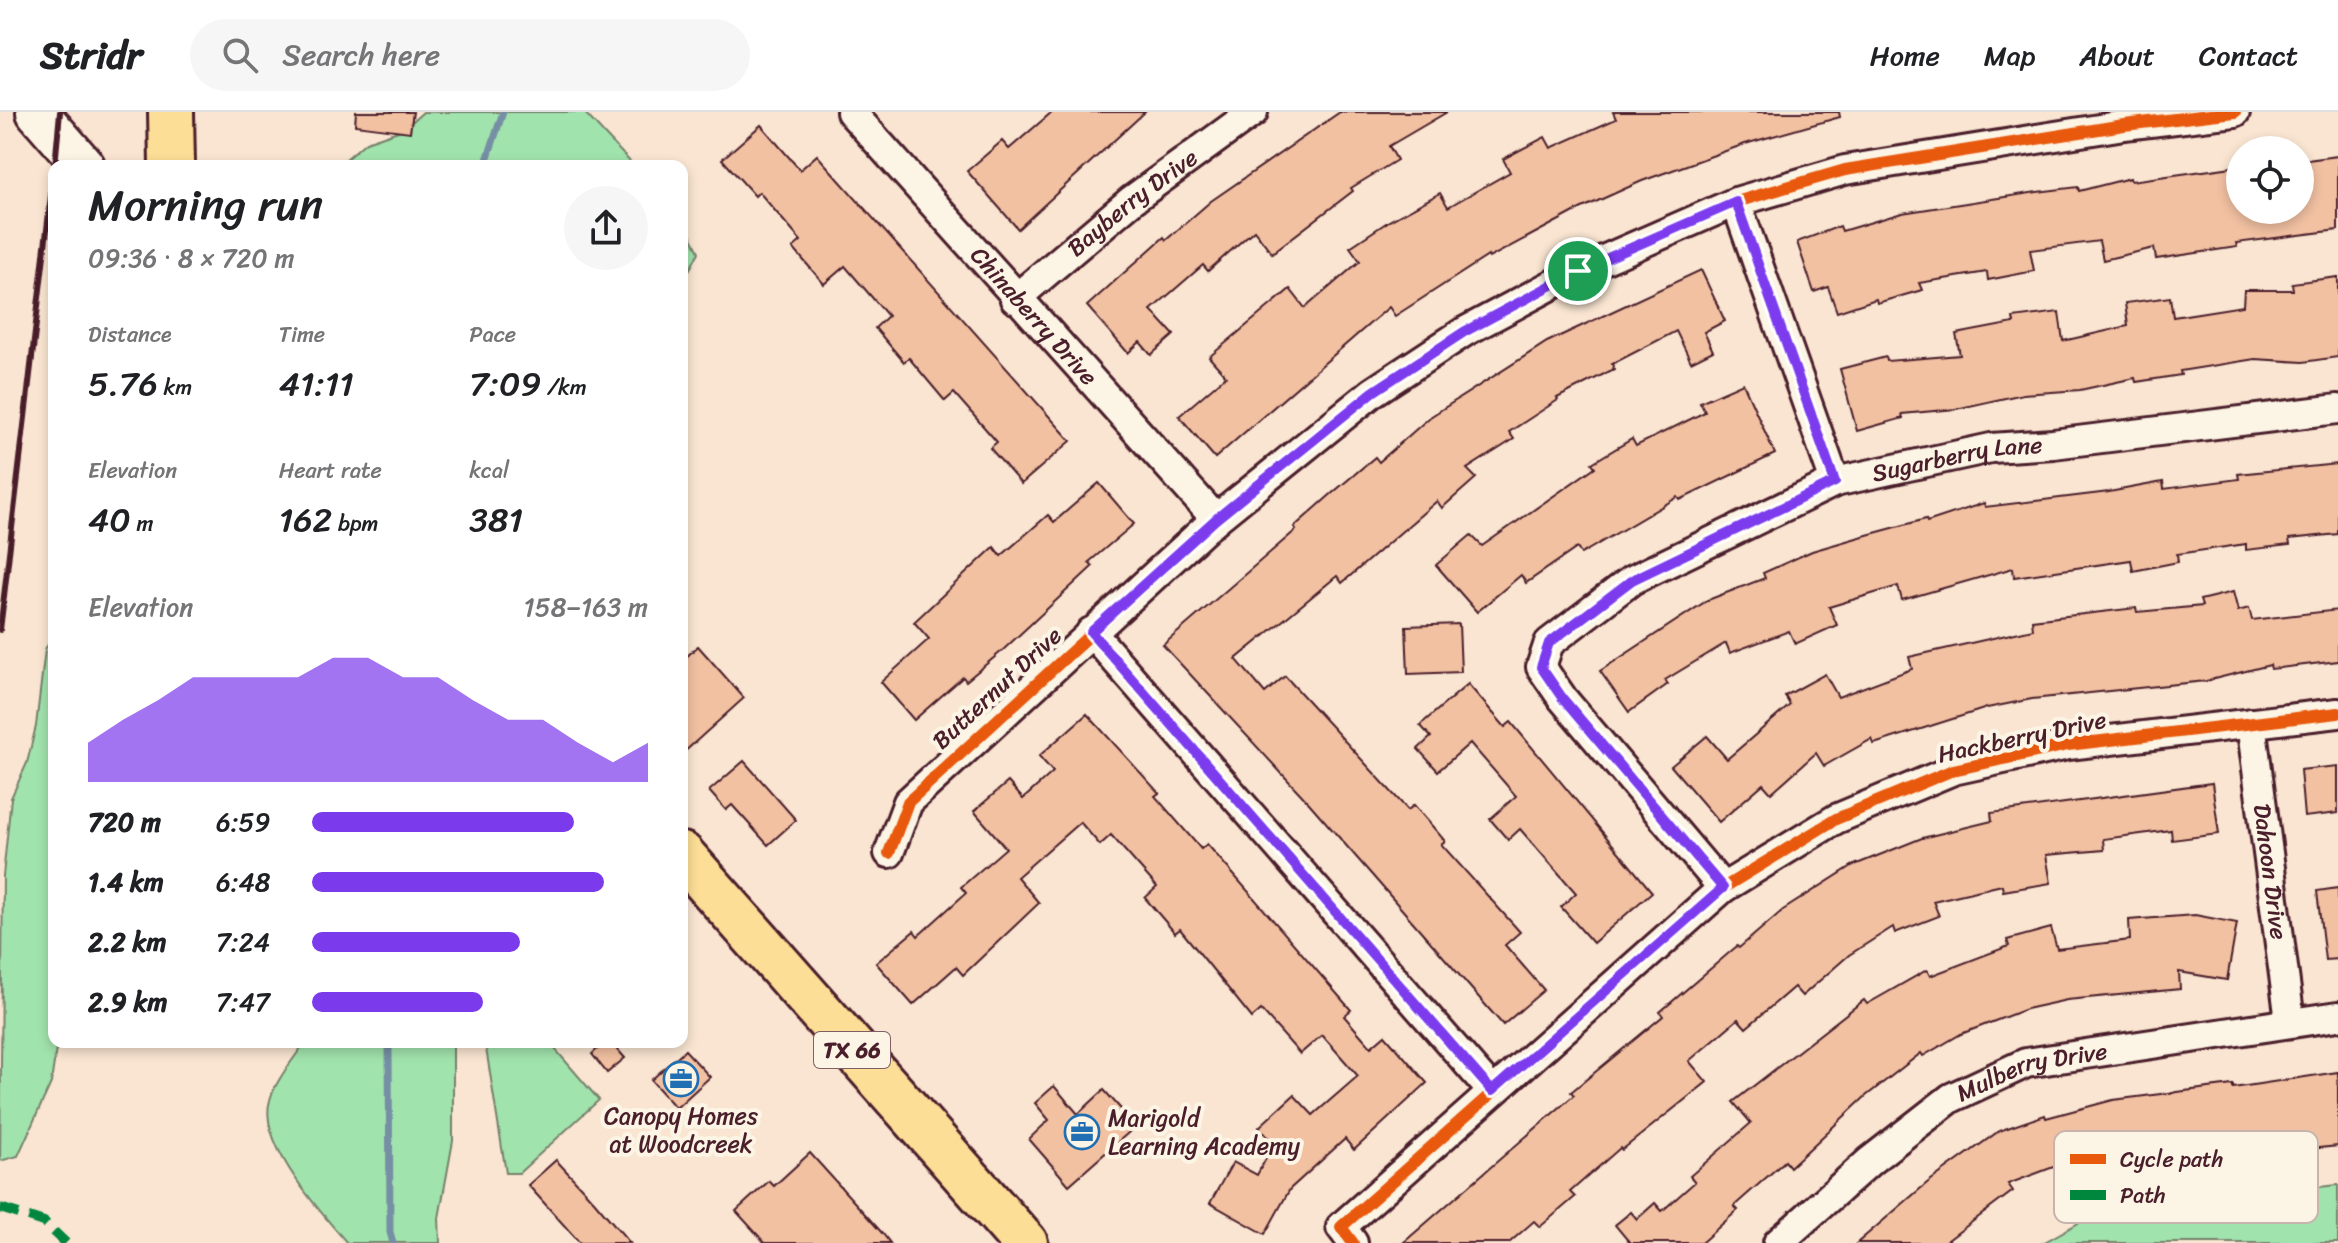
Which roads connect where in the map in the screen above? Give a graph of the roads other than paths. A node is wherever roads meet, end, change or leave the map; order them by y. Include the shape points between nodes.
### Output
1 (37, 112) edge
2 (171, 112) edge
3 (851, 112) edge
4 (1253, 112) edge
5 (2235, 112) edge
6 (79, 160) edge
7 (172, 160) edge
8 (1736, 202) junction
9 (1015, 299) junction
10 (2338, 409) edge
11 (1835, 482) junction
12 (1216, 519) junction
13 (1091, 632) junction
14 (2338, 713) edge
15 (2251, 723) junction
16 (889, 853) dead end
17 (688, 862) edge
18 (1723, 888) junction
19 (2338, 1016) edge
20 (2290, 1021) junction
21 (1492, 1091) junction
22 (1347, 1235) edge
23 (1025, 1243) edge
24 (1778, 1243) edge

1 - 6 main road
2 - 7 main road
3 - 9 street, Chinaberry Drive
4 - 9 street, Bayberry Drive via 1132,200
5 - 8 street, Butternut Drive via 1845,170
8 - 11 street
8 - 12 street, Butternut Drive via 1578,271 1464,332 1373,392
9 - 12 street, Chinaberry Drive
10 - 11 street, Sugarberry Lane via 1991,448
11 - 18 street, Sugarberry Lane via 1632,580 1549,643 1541,667
12 - 13 street, Butternut Drive
13 - 16 street, Butternut Drive via 908,802
13 - 21 street
14 - 15 street, Hackberry Drive
15 - 18 street, Hackberry Drive via 2068,745 1953,770 1836,819
15 - 20 street, Dahoon Drive
17 - 23 main road, TX 66
18 - 21 street, Hackberry Drive
19 - 20 street, Mulberry Drive
20 - 24 street, Mulberry Drive via 2026,1063 1951,1098
21 - 22 street, Hackberry Drive

